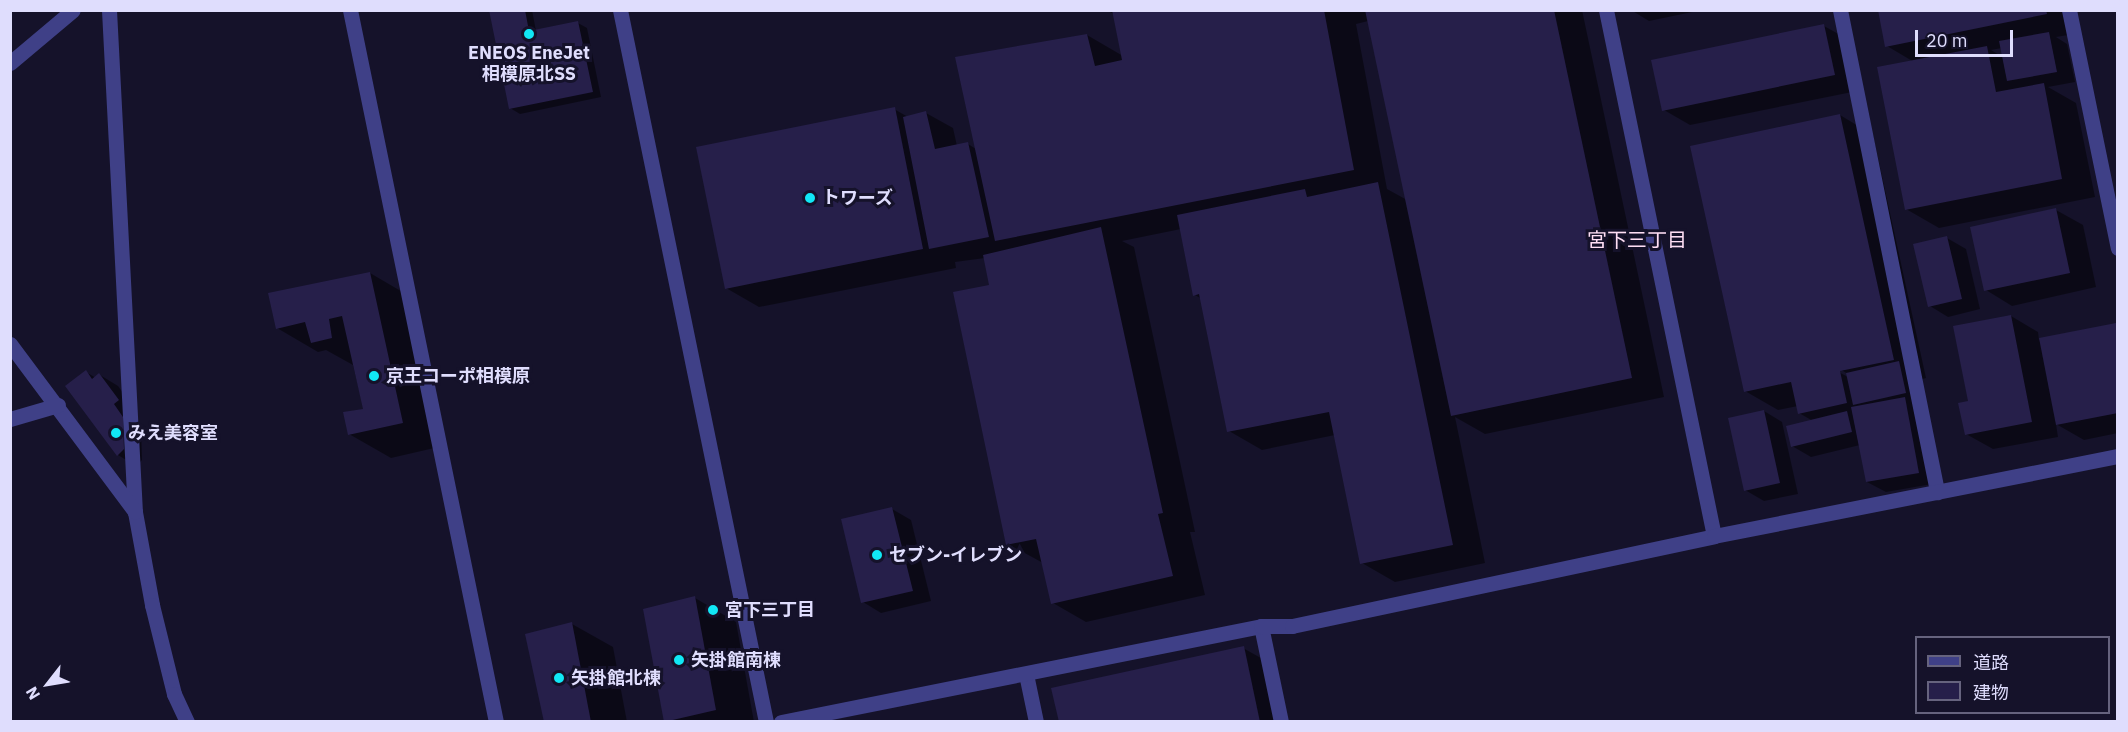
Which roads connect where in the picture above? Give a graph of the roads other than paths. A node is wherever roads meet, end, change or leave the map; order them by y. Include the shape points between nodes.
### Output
1 (74, 10) edge
2 (110, 10) edge
3 (350, 10) edge
4 (621, 10) edge
5 (1606, 10) edge
6 (1840, 10) edge
7 (2069, 10) edge
8 (10, 63) edge
9 (2118, 248) edge
10 (10, 344) edge
11 (58, 405) junction
12 (10, 419) edge
13 (2118, 456) edge
14 (1937, 492) junction
15 (135, 512) junction
16 (1714, 536) junction
17 (1261, 626) junction
18 (1026, 674) junction
19 (187, 722) edge
20 (496, 722) edge
21 (766, 722) edge
22 (781, 722) edge
23 (1036, 722) edge
24 (1281, 722) edge

1 - 8 street
2 - 15 street
3 - 20 street
4 - 21 street
5 - 16 street
6 - 14 street
7 - 9 street
10 - 11 street
11 - 12 street
11 - 15 street
13 - 14 street
14 - 16 street
15 - 19 street via 160,638 174,694
16 - 17 street via 1292,626
17 - 18 street
17 - 24 street
18 - 22 street
18 - 23 street

